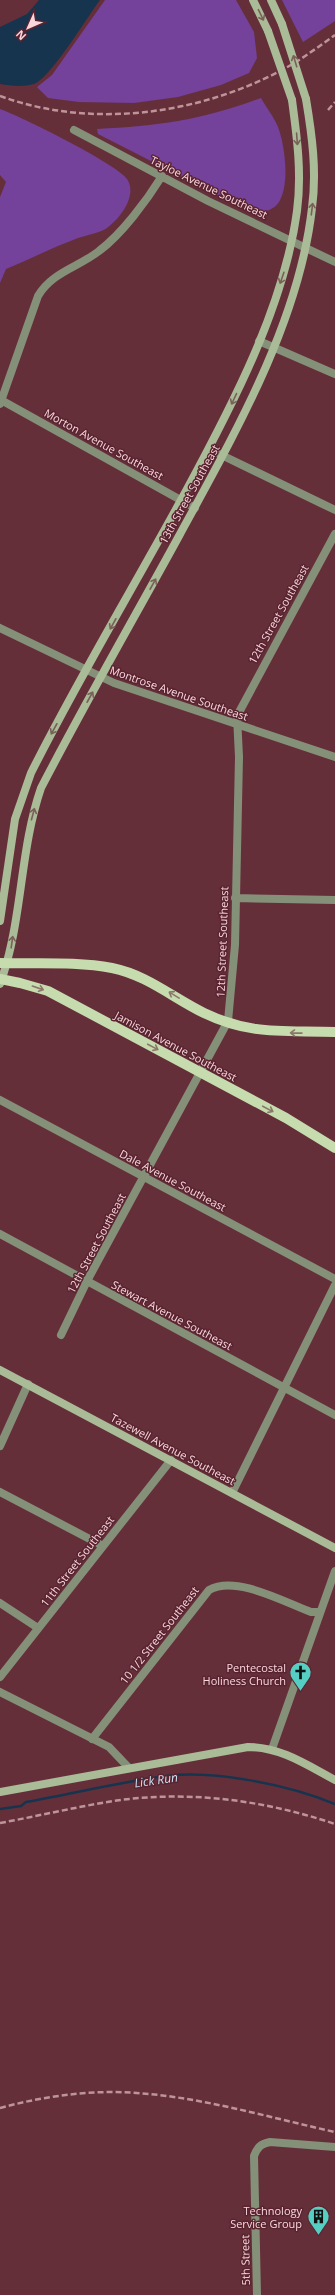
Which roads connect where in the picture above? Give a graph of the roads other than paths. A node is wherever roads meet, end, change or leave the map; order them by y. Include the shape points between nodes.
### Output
1 (253, 0) edge
2 (271, 0) edge
3 (74, 130) dead end
4 (162, 176) junction
5 (292, 240) junction
6 (306, 247) junction
7 (335, 262) edge
8 (259, 341) junction
9 (273, 347) junction
10 (335, 374) edge
11 (1, 402) edge
12 (209, 449) junction
13 (223, 456) junction
14 (181, 500) junction
15 (195, 508) junction
16 (335, 510) edge
17 (335, 534) edge
18 (0, 628) edge
19 (87, 670) junction
20 (100, 677) junction
21 (237, 724) junction
22 (335, 757) edge
23 (235, 898) junction
24 (335, 900) edge
25 (0, 921) edge
26 (4, 963) edge
27 (1, 981) edge
28 (228, 1021) junction
29 (335, 1032) edge
30 (200, 1072) junction
31 (0, 1100) edge
32 (335, 1148) edge
33 (144, 1177) junction
34 (0, 1234) edge
35 (335, 1279) edge
36 (87, 1281) junction
37 (335, 1285) edge
38 (61, 1335) dead end
39 (0, 1370) edge
40 (28, 1384) junction
41 (284, 1387) junction
42 (335, 1415) edge
43 (0, 1446) edge
44 (171, 1460) junction
45 (0, 1492) edge
46 (232, 1493) junction
47 (102, 1546) junction
48 (335, 1548) edge
49 (335, 1571) edge
50 (0, 1603) edge
51 (320, 1612) junction
52 (38, 1628) junction
53 (0, 1677) edge
54 (0, 1692) edge
55 (92, 1739) junction
56 (272, 1749) junction
57 (129, 1768) junction
58 (335, 1780) edge
59 (0, 1792) edge
60 (335, 2147) edge
61 (257, 2295) edge

1 -> 5 main road, 13th Street Southeast, bridge via 268,31 292,100 299,184
6 -> 2 main road, 13th Street Southeast, bridge via 314,183 314,152 306,98 282,24
3 - 4 street, Tayloe Avenue Southeast
4 - 5 street, Tayloe Avenue Southeast via 208,201
4 - 11 street via 107,245 56,276 42,288
5 - 6 street, Tayloe Avenue Southeast
5 -> 8 main road, 13th Street Southeast via 284,272
6 - 7 street, Tayloe Avenue Southeast
6 - 9 main road, 13th Street Southeast
8 - 9 street
8 -> 12 main road, 13th Street Southeast via 236,397
9 - 10 street
9 - 13 main road, 13th Street Southeast
11 - 14 street, Morton Avenue Southeast
12 - 13 street
12 - 14 main road, 13th Street Southeast
13 - 15 main road, 13th Street Southeast
13 - 16 street
14 - 15 street, Morton Avenue Southeast
14 -> 19 main road, 13th Street Southeast
20 -> 15 main road, 13th Street Southeast
17 - 21 street, 12th Street Southeast via 247,694 238,712
18 - 19 street, Montrose Avenue Southeast
19 - 20 street, Montrose Avenue Southeast
19 -> 25 main road, 13th Street Southeast via 42,752 20,800 9,852
20 - 21 street, Montrose Avenue Southeast
26 -> 20 main road, 13th Street Southeast via 33,813 41,788
21 - 22 street, Montrose Avenue Southeast
21 - 23 street, 12th Street Southeast
23 - 24 street
23 - 28 street, 12th Street Southeast via 234,971
26 - 27 main road, 13th Street Southeast
28 -> 26 main road via 205,1013 148,981 112,968
27 -> 30 main road, Jamison Avenue Southeast via 35,986 48,991
29 -> 28 main road via 266,1032
28 - 30 street, 12th Street Southeast
30 -> 32 main road, Jamison Avenue Southeast via 286,1118
30 - 33 street, 12th Street Southeast
31 - 33 street, Dale Avenue Southeast
33 - 35 street, Dale Avenue Southeast
33 - 36 street, 12th Street Southeast
34 - 36 street, Stewart Avenue Southeast
36 - 38 street, 12th Street Southeast
36 - 41 street, Stewart Avenue Southeast
37 - 41 street
39 - 40 main road, Tazewell Avenue Southeast
40 - 43 street
40 - 44 main road, Tazewell Avenue Southeast
41 - 42 street, Stewart Avenue Southeast
41 - 46 street
44 - 46 main road, Tazewell Avenue Southeast
44 - 47 street, 11th Street Southeast
45 - 47 street
46 - 48 main road, Tazewell Avenue Southeast
47 - 52 street, 11th Street Southeast
49 - 51 street
50 - 52 street
51 - 55 street, 10 1/2 Street Southeast via 311,1612 232,1585 222,1584 209,1590
51 - 56 street
52 - 53 street, 11th Street Southeast
54 - 55 street
55 - 57 street via 118,1755
56 - 57 main road via 248,1747
56 - 58 main road via 289,1755
57 - 59 main road
60 - 61 street, 5th Street via 264,2143 256,2150 254,2177

